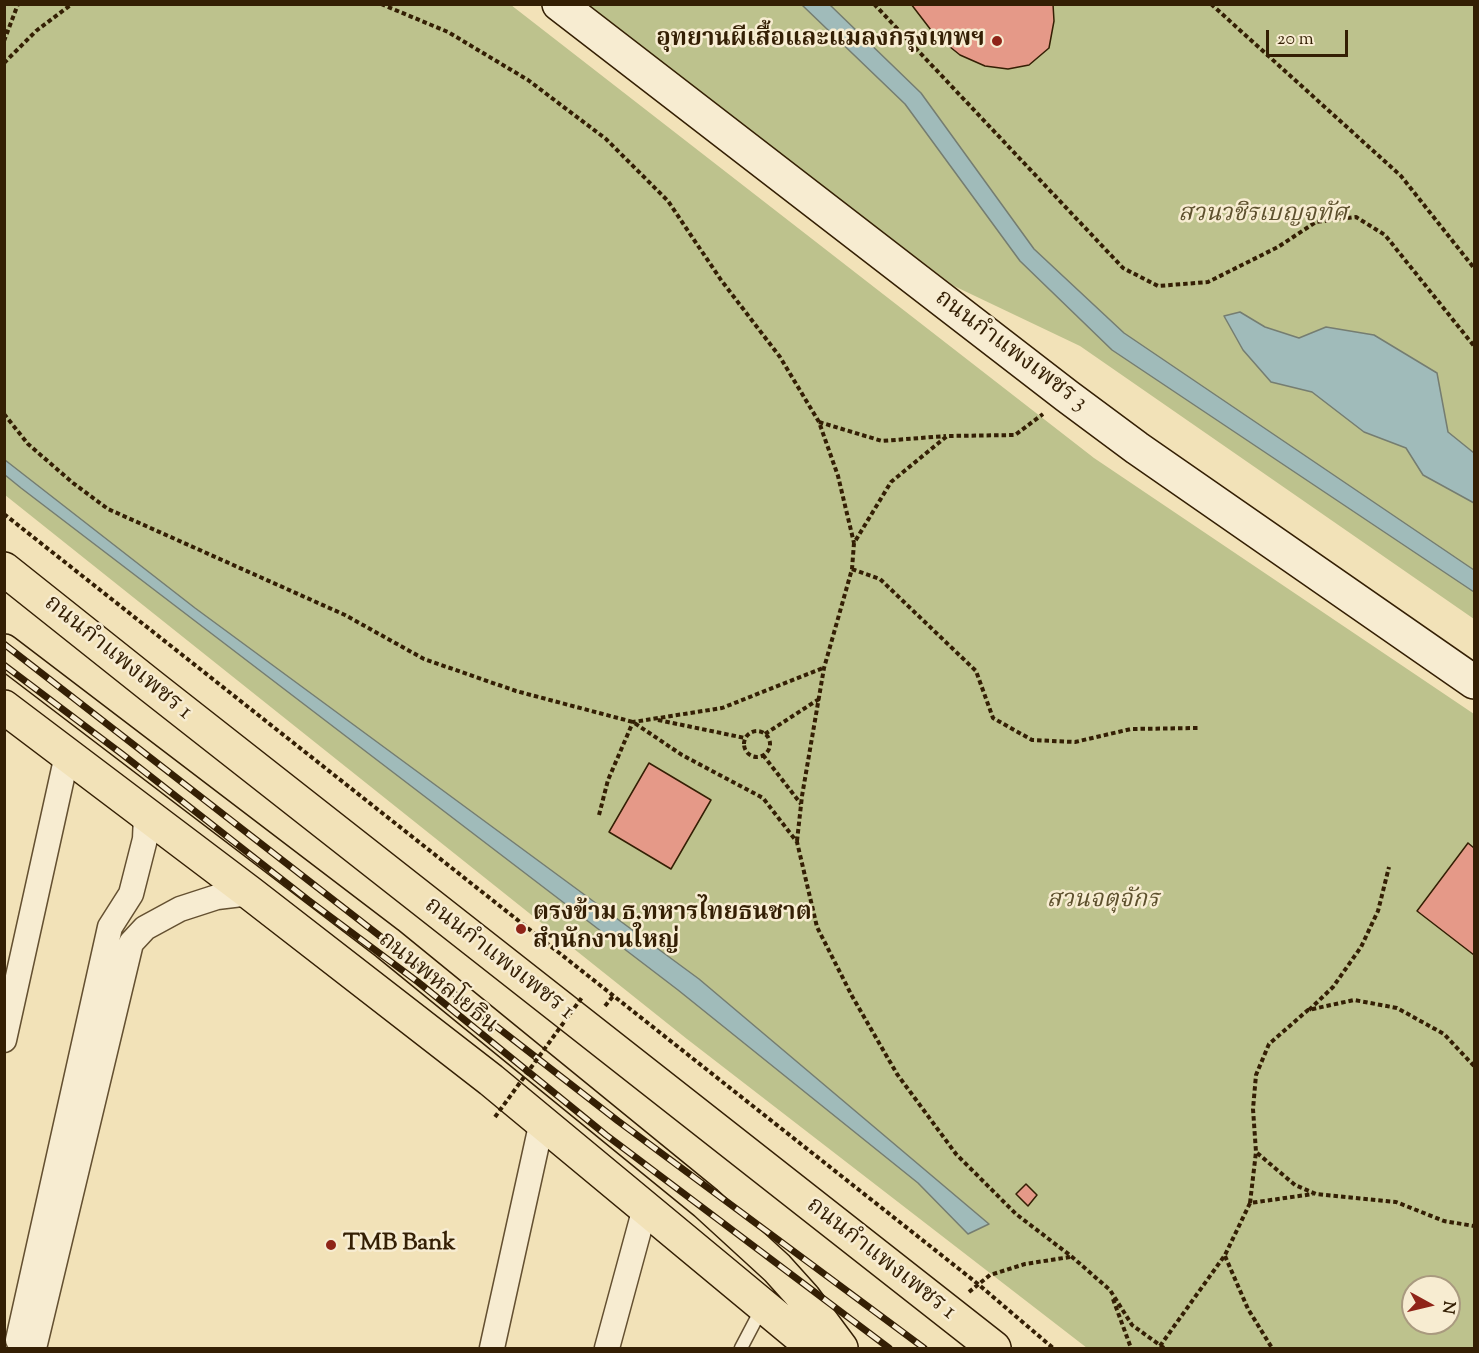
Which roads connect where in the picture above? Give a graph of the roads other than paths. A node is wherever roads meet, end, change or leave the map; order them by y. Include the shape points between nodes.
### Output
1 (559, 4) edge
2 (4, 569) edge
3 (4, 651) edge
4 (1474, 682) edge
5 (4, 707) edge
6 (67, 755) junction
7 (146, 816) junction
8 (250, 893) junction
9 (131, 894) junction
10 (158, 920) junction
11 (6, 1025) edge
12 (542, 1121) junction
13 (645, 1208) junction
14 (763, 1306) junction
15 (28, 1343) edge
16 (802, 1345) edge
17 (492, 1348) edge
18 (607, 1348) edge
19 (741, 1348) edge
20 (842, 1348) edge
21 (994, 1348) edge

1 - 4 street, ถนนกำแพงเพชร 3 via 1066,396
2 - 21 main road, ถนนกำแพงเพชร 1
3 - 20 main road, ถนนพหลโยธิน via 387,943 706,1203 777,1268
5 - 6 main road, ถนนพหลโยธิน
6 - 7 main road, ถนนพหลโยธิน
6 - 11 street
7 - 8 main road, ถนนพหลโยธิน
7 - 9 street via 145,839
8 - 10 street via 218,897
8 - 12 main road, ถนนพหลโยธิน
9 - 10 street via 131,910 136,917 143,921
9 - 15 street via 110,927
10 - 15 street via 131,943
12 - 13 main road, ถนนพหลโยธิน
12 - 17 street
13 - 14 main road, ถนนพหลโยธิน
13 - 18 street
14 - 16 main road, ถนนพหลโยธิน
14 - 19 lane

